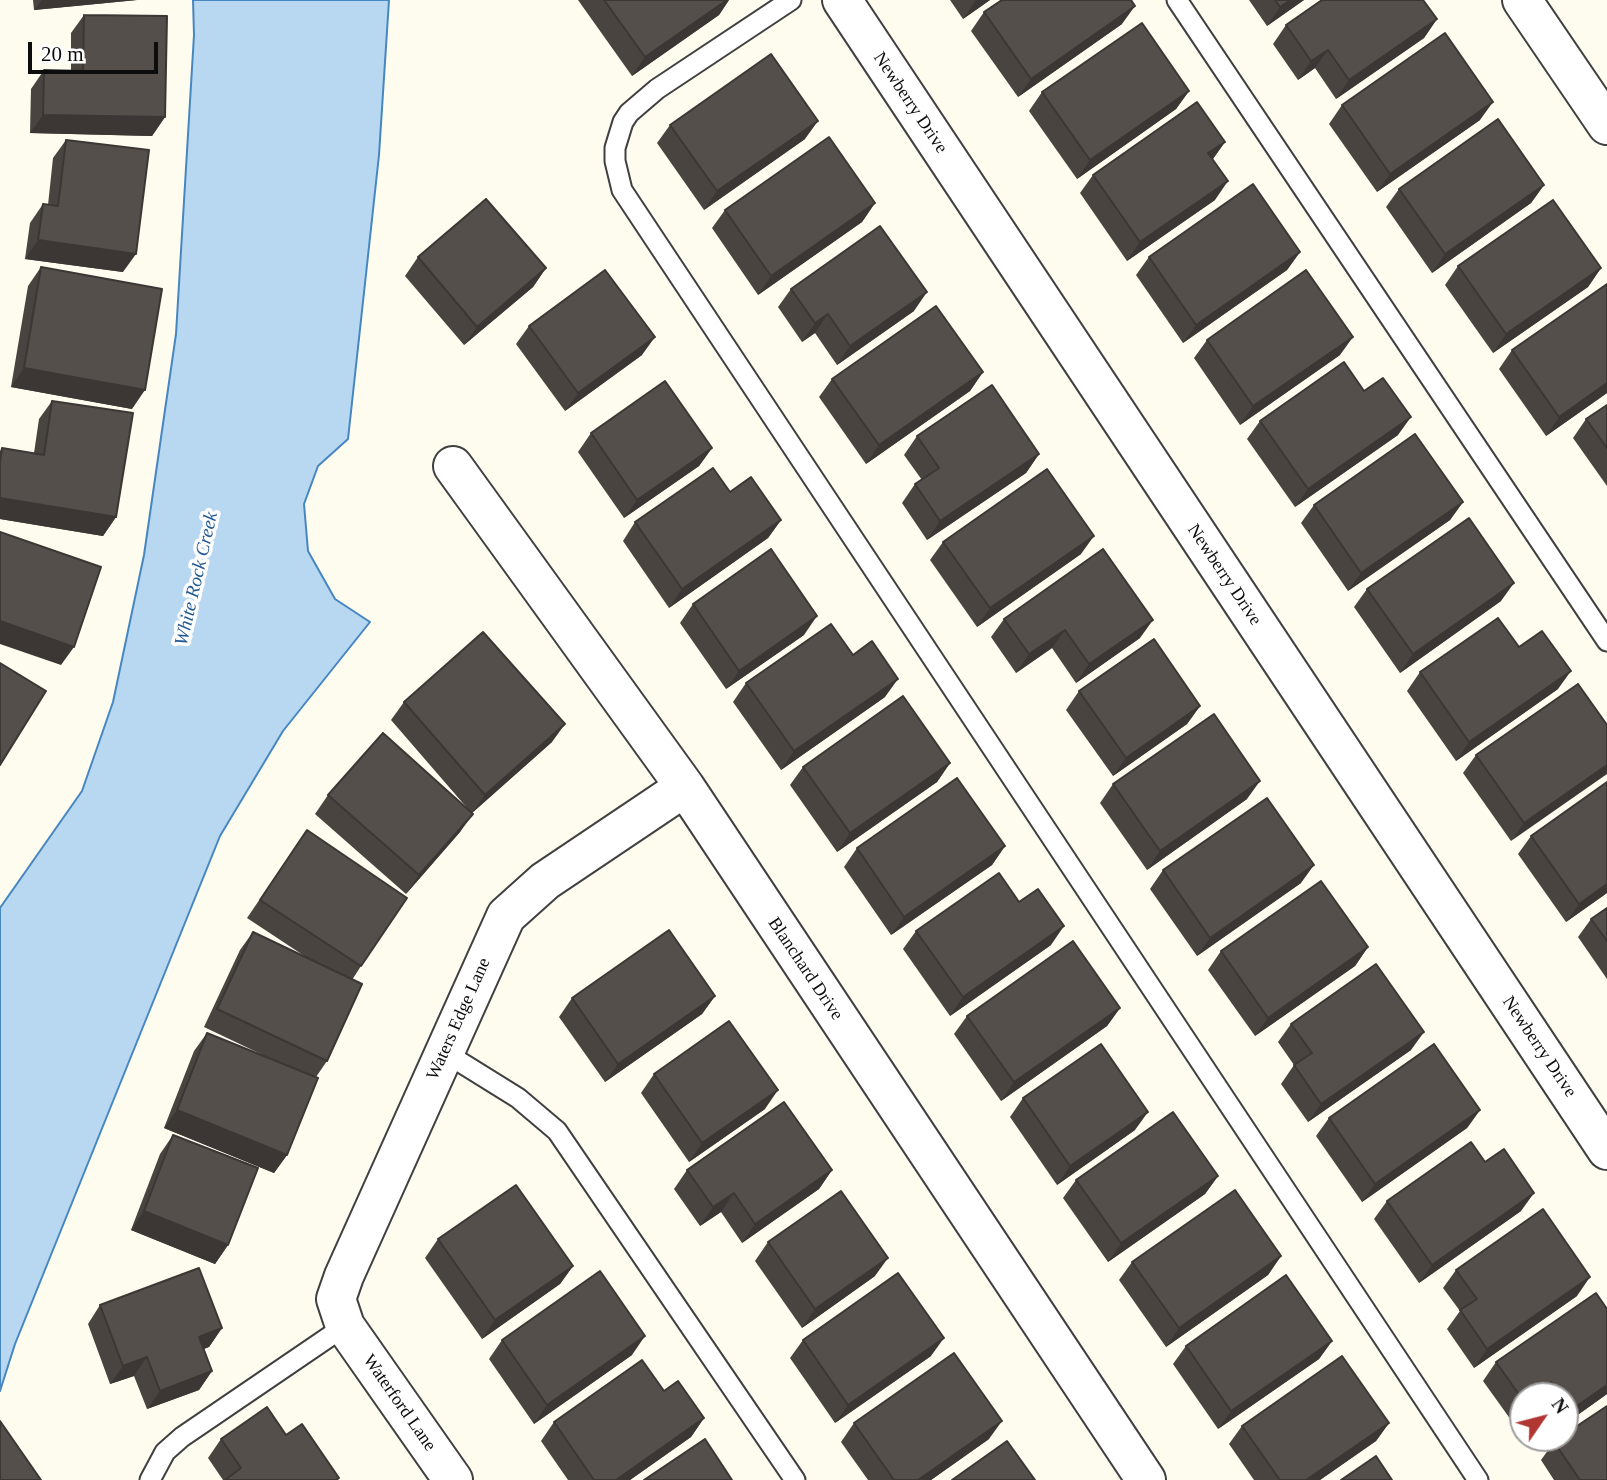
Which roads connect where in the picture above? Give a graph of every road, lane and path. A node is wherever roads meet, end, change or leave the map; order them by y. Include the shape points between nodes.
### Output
1 (791, 0) edge
2 (842, 0) edge
3 (1177, 0) edge
4 (1522, 0) edge
5 (1607, 125) edge
6 (453, 466) dead end
7 (1607, 641) edge
8 (685, 787) junction
9 (444, 1052) junction
10 (1607, 1150) edge
11 (345, 1326) junction
12 (150, 1480) edge
13 (453, 1480) edge
14 (795, 1480) edge
15 (1146, 1480) edge
16 (1478, 1480) edge

1 - 16 lane via 657,89 629,113 615,148 622,190
2 - 10 street, Newberry Drive
3 - 7 lane
4 - 5 street
6 - 8 street, Blanchard Drive
8 - 9 street, Waters Edge Lane via 545,881 506,916
8 - 15 street, Blanchard Drive
9 - 11 street, Waters Edge Lane via 344,1276 336,1299
9 - 14 lane via 518,1098 556,1131
11 - 12 lane via 182,1437 165,1452
11 - 13 street, Waterford Lane

